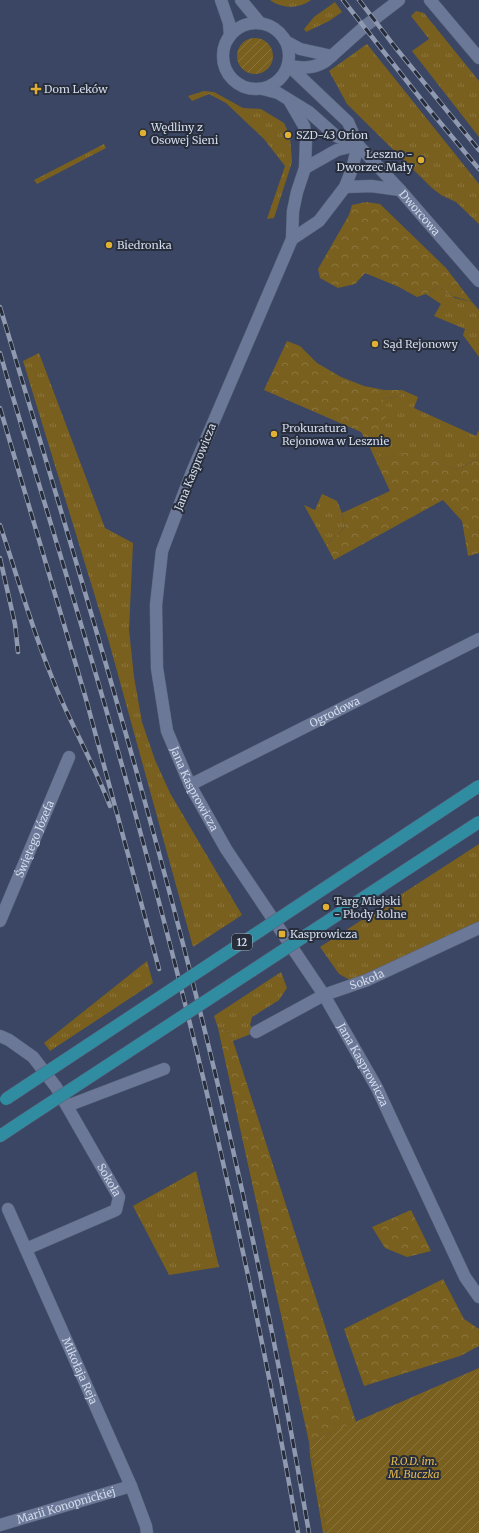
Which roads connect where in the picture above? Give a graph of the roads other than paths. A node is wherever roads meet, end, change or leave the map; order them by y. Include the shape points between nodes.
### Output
1 (221, 0) edge
2 (241, 0) edge
3 (399, 0) edge
4 (430, 0) edge
5 (260, 23) junction
6 (230, 36) junction
7 (286, 42) junction
8 (332, 56) junction
9 (479, 58) edge
10 (288, 66) junction
11 (263, 89) junction
12 (289, 100) junction
13 (358, 145) junction
14 (305, 168) junction
15 (345, 187) junction
16 (400, 190) junction
17 (292, 239) junction
18 (479, 281) edge
19 (479, 639) edge
20 (69, 757) dead end
21 (190, 785) junction
22 (479, 786) edge
23 (479, 822) edge
24 (0, 921) edge
25 (479, 928) edge
26 (324, 995) junction
27 (256, 1032) dead end
28 (0, 1036) edge
29 (164, 1069) dead end
30 (3, 1101) edge
31 (67, 1106) junction
32 (0, 1136) edge
33 (8, 1210) dead end
34 (26, 1249) junction
35 (479, 1297) edge
36 (131, 1486) junction
37 (4, 1527) edge
38 (147, 1533) edge

1 - 6 street
2 - 5 street
3 - 8 street
4 - 9 street
5 - 6 street via 251,23
5 - 7 street via 273,27 282,34
6 - 11 street via 223,54 227,74 242,86
7 - 8 street via 300,49
7 - 10 street via 290,53
8 - 10 street via 319,66
10 - 11 street via 279,81
10 - 13 street, Dworcowa via 348,122
11 - 12 street, Dworcowa via 278,93
12 - 13 street, Dworcowa via 309,112 336,136
12 - 14 street, Jana Kasprowicza via 304,126
13 - 14 street via 337,150
13 - 15 street
13 - 16 street, Dworcowa
14 - 17 street, Jana Kasprowicza via 293,211
15 - 16 street via 371,186
15 - 17 street via 319,221
16 - 18 street, Dworcowa
17 - 21 street, Jana Kasprowicza via 195,465 162,551 156,605 157,668 167,732
19 - 21 street, Ogrodowa
20 - 24 street, Świętego Józefa
21 - 26 street, Jana Kasprowicza via 226,849
22 - 30 main road, 12, bridge
23 - 32 main road, bridge
25 - 26 street, Sokoła via 367,980
26 - 27 street, Sokoła
26 - 35 street, Jana Kasprowicza via 377,1088 465,1277
28 - 31 street, Sokoła via 33,1057
29 - 31 street
31 - 34 street, Sokoła via 119,1197 116,1210
33 - 34 street, Mikołaja Reja
34 - 36 street, Mikołaja Reja
36 - 37 street, Marii Konopnickiej
36 - 38 street, Mikołaja Reja

